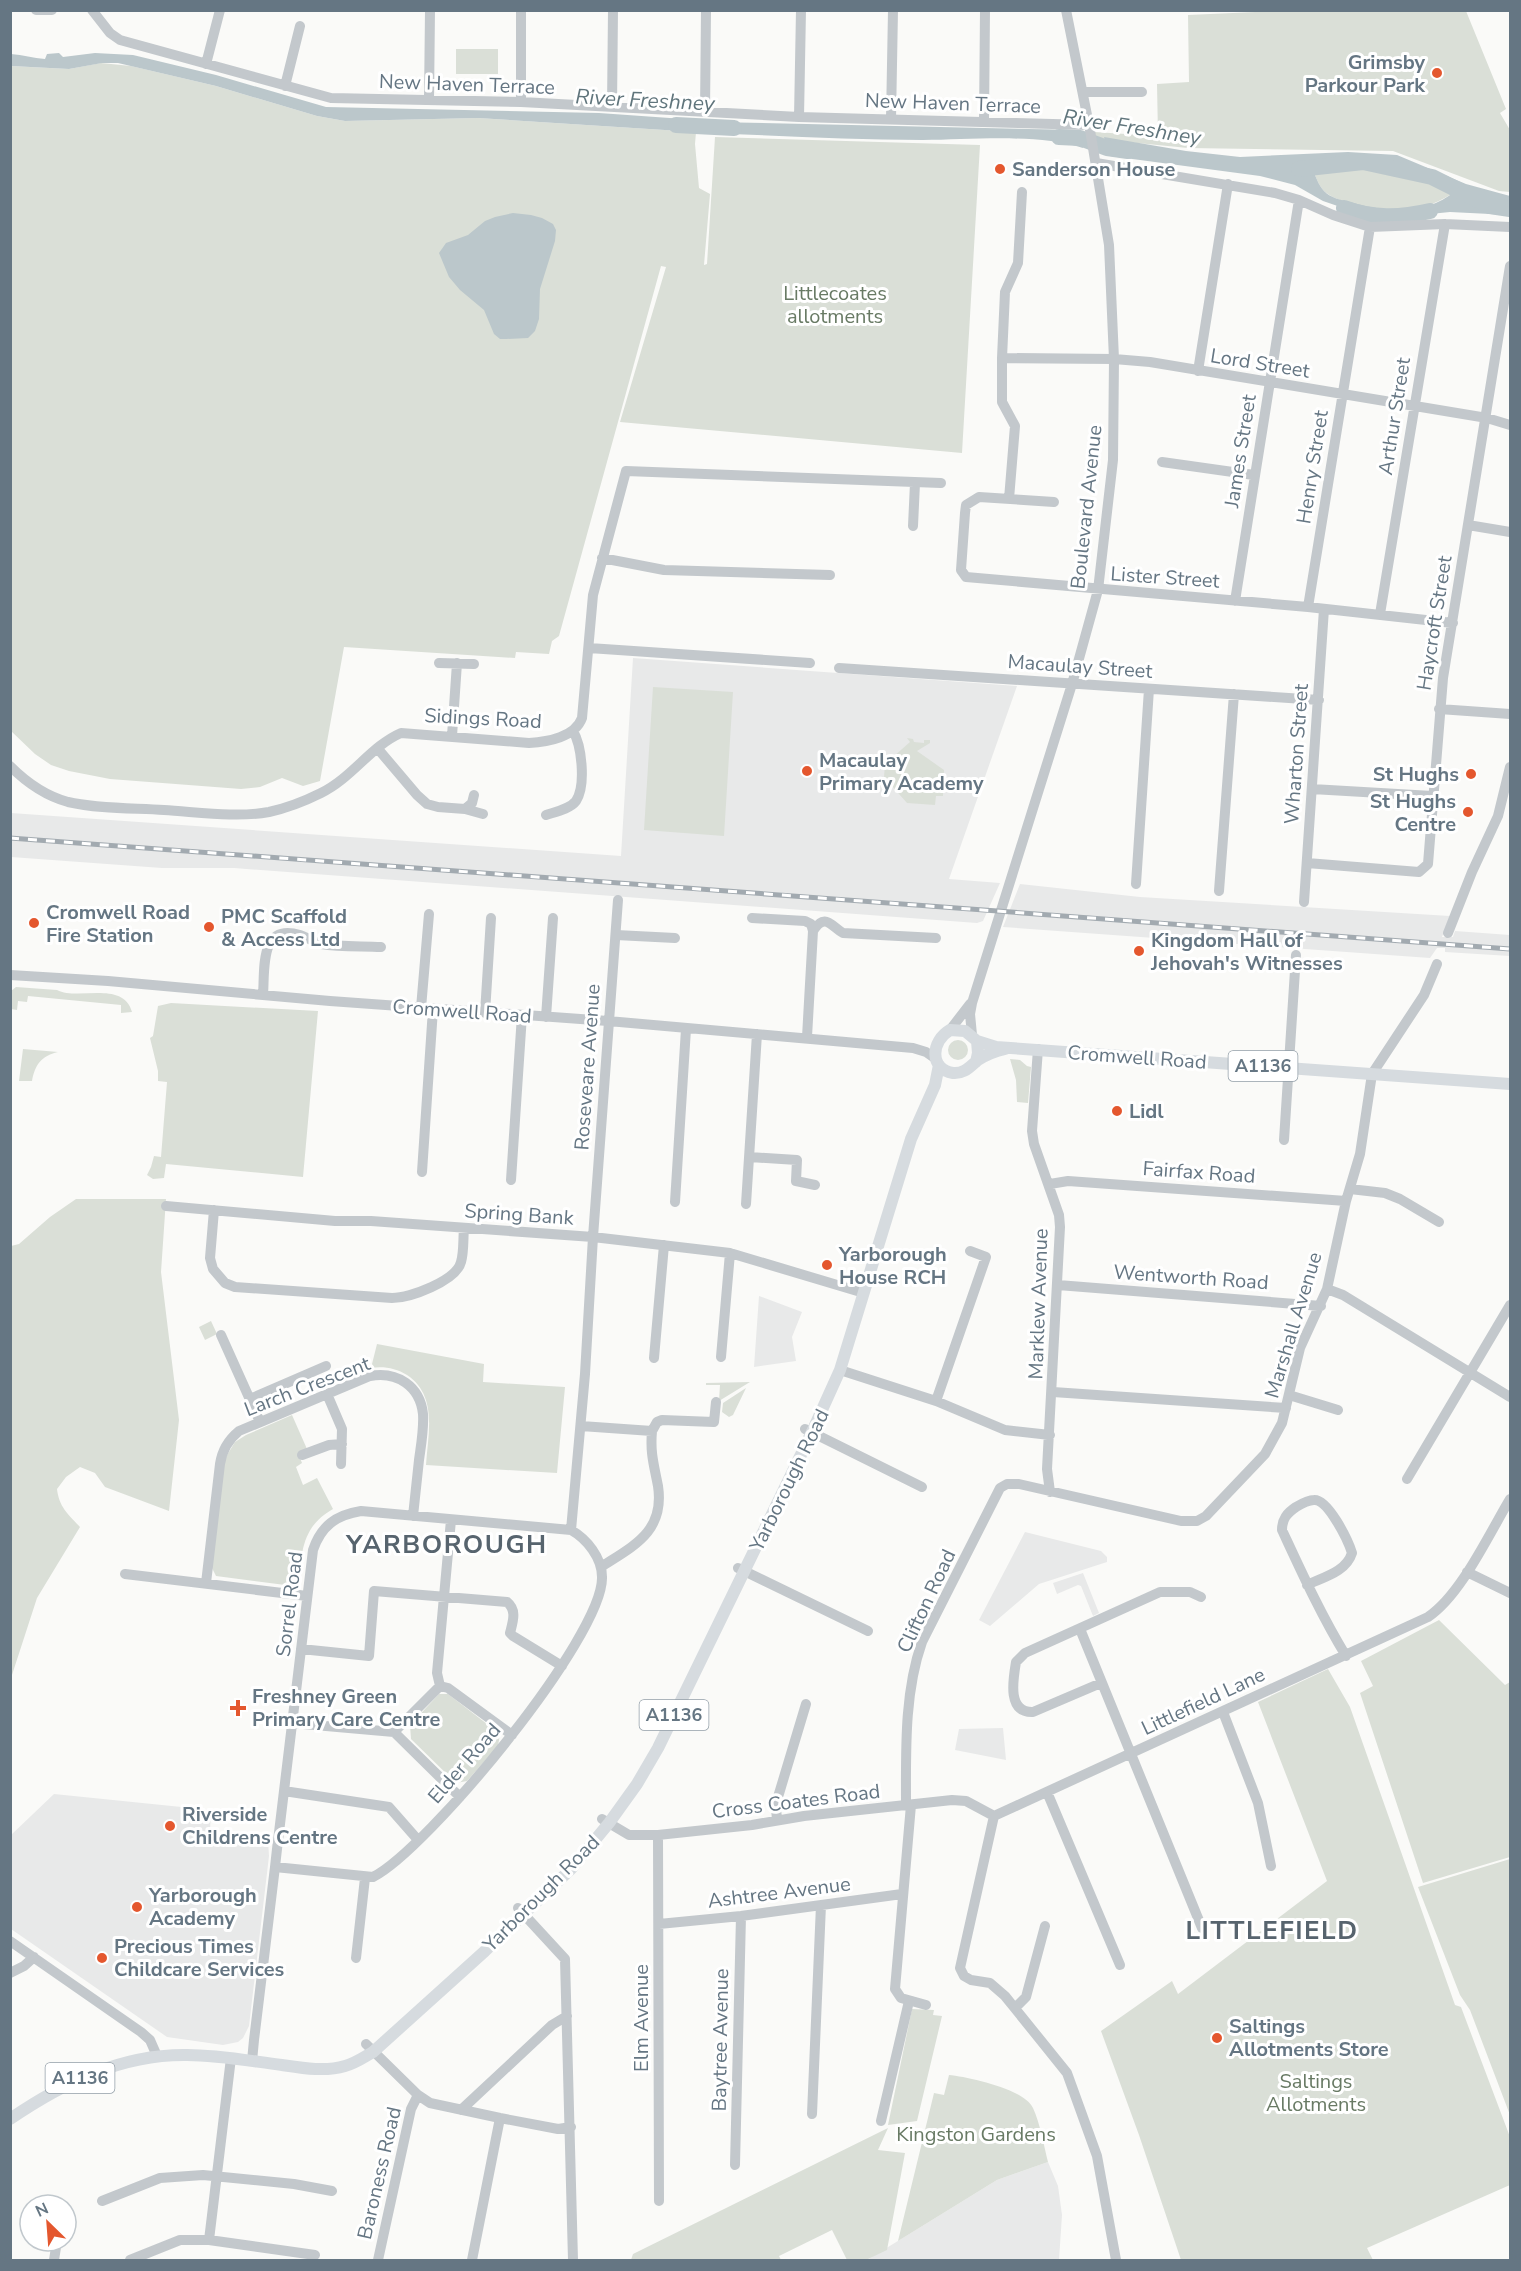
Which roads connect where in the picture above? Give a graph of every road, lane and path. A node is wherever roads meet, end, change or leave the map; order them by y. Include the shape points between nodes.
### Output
1 (36, 10) edge
2 (52, 10) edge
3 (220, 10) edge
4 (430, 10) edge
5 (521, 10) edge
6 (613, 10) edge
7 (706, 10) edge
8 (801, 10) edge
9 (893, 10) edge
10 (985, 10) edge
11 (1066, 10) edge
12 (97, 12) edge
13 (300, 26) dead end
14 (206, 64) junction
15 (285, 86) junction
16 (1083, 92) junction
17 (1142, 92) dead end
18 (429, 100) junction
19 (521, 102) junction
20 (612, 106) junction
21 (705, 112) junction
22 (799, 117) junction
23 (891, 119) junction
24 (984, 121) junction
25 (1089, 127) junction
26 (1095, 161) junction
27 (1228, 184) junction
28 (1022, 192) dead end
29 (1299, 200) junction
30 (1445, 224) junction
31 (1370, 227) junction
32 (1510, 227) edge
33 (1510, 266) edge
34 (1002, 358) junction
35 (1114, 359) junction
36 (1198, 371) junction
37 (1270, 382) junction
38 (1342, 395) junction
39 (1414, 406) junction
40 (1487, 418) junction
41 (1510, 425) edge
42 (1162, 462) dead end
43 (1254, 475) junction
44 (915, 483) junction
45 (941, 483) dead end
46 (1009, 499) junction
47 (1054, 502) dead end
48 (1468, 525) junction
49 (913, 526) dead end
50 (1510, 532) edge
51 (602, 558) junction
52 (830, 575) dead end
53 (1098, 590) junction
54 (1235, 601) junction
55 (1308, 607) junction
56 (1324, 609) junction
57 (1380, 614) junction
58 (1453, 623) junction
59 (589, 648) junction
60 (439, 663) dead end
61 (457, 663) junction
62 (810, 663) dead end
63 (474, 664) dead end
64 (840, 668) dead end
65 (1072, 684) junction
66 (1149, 689) junction
67 (1234, 694) junction
68 (1319, 700) junction
69 (1439, 709) junction
70 (1510, 714) edge
71 (573, 731) junction
72 (452, 736) junction
73 (378, 749) junction
74 (10, 766) edge
75 (1510, 767) edge
76 (1312, 789) junction
77 (474, 795) dead end
78 (1432, 796) junction
79 (465, 809) junction
80 (483, 814) dead end
81 (546, 815) dead end
82 (1307, 862) junction
83 (1136, 884) dead end
84 (1219, 891) dead end
85 (618, 900) dead end
86 (1304, 902) dead end
87 (429, 914) dead end
88 (491, 918) dead end
89 (553, 918) dead end
90 (752, 918) dead end
91 (813, 931) junction
92 (1448, 933) dead end
93 (616, 934) junction
94 (675, 938) dead end
95 (936, 938) dead end
96 (381, 947) dead end
97 (1296, 955) dead end
98 (1437, 964) dead end
99 (10, 975) edge
100 (975, 993) junction
101 (263, 995) junction
102 (421, 1008) junction
103 (433, 1009) junction
104 (485, 1012) junction
105 (522, 1015) junction
106 (546, 1017) junction
107 (608, 1022) junction
108 (686, 1029) junction
109 (950, 1030) junction
110 (757, 1034) junction
111 (807, 1037) junction
112 (974, 1038) junction
113 (938, 1040) junction
114 (1015, 1047) junction
115 (913, 1048) junction
116 (1038, 1049) junction
117 (938, 1062) junction
118 (976, 1062) junction
119 (1289, 1067) junction
120 (963, 1072) junction
121 (1372, 1074) junction
122 (1510, 1084) edge
123 (933, 1091) junction
124 (1284, 1140) dead end
125 (750, 1157) junction
126 (422, 1172) dead end
127 (511, 1180) dead end
128 (1050, 1184) junction
129 (815, 1185) dead end
130 (1350, 1189) junction
131 (1346, 1201) junction
132 (675, 1202) dead end
133 (746, 1204) dead end
134 (166, 1206) dead end
135 (214, 1210) junction
136 (1439, 1222) dead end
137 (464, 1228) junction
138 (593, 1237) junction
139 (663, 1245) junction
140 (970, 1251) dead end
141 (730, 1253) junction
142 (1058, 1285) junction
143 (1327, 1289) junction
144 (864, 1293) junction
145 (1510, 1305) edge
146 (1321, 1306) junction
147 (221, 1335) dead end
148 (721, 1357) dead end
149 (654, 1358) dead end
150 (326, 1366) dead end
151 (840, 1370) junction
152 (1470, 1373) junction
153 (1053, 1392) junction
154 (327, 1394) junction
155 (1289, 1395) junction
156 (1510, 1397) edge
157 (250, 1399) junction
158 (936, 1401) junction
159 (716, 1402) dead end
160 (1286, 1408) junction
161 (1338, 1410) dead end
162 (260, 1422) junction
163 (581, 1426) junction
164 (652, 1431) junction
165 (808, 1431) junction
166 (1050, 1435) junction
167 (342, 1444) junction
168 (302, 1455) dead end
169 (341, 1464) dead end
170 (1407, 1479) dead end
171 (922, 1487) dead end
172 (1050, 1492) junction
173 (1510, 1499) edge
174 (413, 1516) junction
175 (451, 1520) junction
176 (1197, 1521) joint
177 (571, 1530) junction
178 (601, 1567) junction
179 (742, 1569) junction
180 (1467, 1572) junction
181 (125, 1574) dead end
182 (206, 1583) junction
183 (1307, 1585) junction
184 (1510, 1593) edge
185 (307, 1596) junction
186 (444, 1596) junction
187 (1201, 1597) dead end
188 (1080, 1629) junction
189 (868, 1631) dead end
190 (301, 1649) junction
191 (1346, 1656) junction
192 (562, 1666) junction
193 (1101, 1683) junction
194 (440, 1686) junction
195 (806, 1704) dead end
196 (1223, 1712) junction
197 (292, 1723) junction
198 (394, 1732) junction
199 (512, 1736) junction
200 (1131, 1754) junction
201 (284, 1791) junction
202 (1047, 1792) junction
203 (460, 1797) junction
204 (908, 1805) junction
205 (994, 1816) junction
206 (777, 1820) junction
207 (606, 1821) junction
208 (658, 1835) junction
209 (418, 1840) junction
210 (1271, 1866) dead end
211 (274, 1867) junction
212 (365, 1878) junction
213 (902, 1894) junction
214 (821, 1905) junction
215 (521, 1911) junction
216 (741, 1916) junction
217 (659, 1924) junction
218 (1045, 1926) dead end
219 (1202, 1928) dead end
220 (10, 1941) edge
221 (34, 1957) junction
222 (356, 1958) dead end
223 (1120, 1965) dead end
224 (10, 1973) edge
225 (909, 2001) junction
226 (926, 2005) dead end
227 (1015, 2008) junction
228 (567, 2016) junction
229 (370, 2048) junction
230 (157, 2056) junction
231 (231, 2058) junction
232 (252, 2061) junction
233 (418, 2095) junction
234 (461, 2110) junction
235 (812, 2114) dead end
236 (500, 2118) junction
237 (10, 2119) edge
238 (882, 2121) dead end
239 (571, 2127) junction
240 (735, 2165) dead end
241 (217, 2176) junction
242 (332, 2191) dead end
243 (102, 2201) dead end
244 (659, 2201) dead end
245 (209, 2240) junction
246 (315, 2256) dead end
247 (130, 2260) edge
248 (378, 2260) edge
249 (472, 2260) edge
250 (573, 2260) edge
251 (1116, 2260) edge

1 - 2 street
3 - 14 street
4 - 18 street
5 - 19 street
6 - 20 street
7 - 21 street
8 - 22 street
9 - 23 street
10 - 24 street
11 - 16 street, Boulevard Avenue
12 - 14 street, New Haven Terrace via 110,33 120,40
13 - 15 street
14 - 15 street, New Haven Terrace
15 - 18 street, New Haven Terrace via 331,98
16 - 17 street
16 - 25 street, Boulevard Avenue
18 - 19 street, New Haven Terrace
19 - 20 street, New Haven Terrace
20 - 21 street, New Haven Terrace
21 - 22 street, New Haven Terrace
22 - 23 street, New Haven Terrace
23 - 24 street, New Haven Terrace
24 - 25 street, New Haven Terrace
25 - 26 street, Boulevard Avenue
26 - 27 street
26 - 35 street, Boulevard Avenue via 1109,245
27 - 29 street
27 - 36 street
28 - 34 street via 1018,263 1005,295
29 - 31 street
29 - 37 street, James Street
30 - 31 street
30 - 32 street
30 - 39 street, Arthur Street
31 - 38 street, Henry Street
33 - 40 street, Haycroft Street
34 - 35 street, Lord Street
34 - 46 street via 1002,402 1015,426
35 - 36 street, Lord Street
35 - 53 street, Boulevard Avenue via 1113,460
36 - 37 street, Lord Street
37 - 38 street, Lord Street
37 - 43 street, James Street
38 - 39 street, Lord Street
38 - 55 street, Henry Street
39 - 40 street, Lord Street
39 - 57 street, Arthur Street
40 - 41 street, Lord Street
40 - 48 street, Haycroft Street
42 - 43 street
43 - 54 street, James Street
44 - 45 street
44 - 49 street
44 - 51 street via 626,471
46 - 47 street, Lister Street
46 - 53 street, Lister Street via 979,497 966,505 961,570 966,577
48 - 50 street
48 - 58 street, Haycroft Street
51 - 52 street via 664,570
51 - 59 street via 592,603
53 - 54 street, Lister Street
53 - 65 street, Boulevard Avenue
54 - 55 street, Lister Street
55 - 56 street, Lister Street
56 - 57 street, Lister Street
56 - 68 street, Wharton Street
57 - 58 street, Lister Street
58 - 69 street, Haycroft Street
59 - 62 street
59 - 71 street via 582,718
60 - 61 street
61 - 63 street
61 - 72 street
64 - 65 street, Macaulay Street
65 - 66 street, Macaulay Street
65 - 100 street, Boulevard Avenue
66 - 67 street, Macaulay Street
66 - 83 street
67 - 68 street, Macaulay Street
67 - 84 street
68 - 76 street, Wharton Street
69 - 70 street
69 - 78 street, Haycroft Street
71 - 72 street, Sidings Road via 541,742
71 - 81 street via 580,752 577,798 570,806
72 - 73 street, Sidings Road via 401,733
73 - 74 street, Sidings Road via 325,791 287,807 248,814 68,802 40,790
73 - 79 street via 427,804
75 - 92 street via 1498,816
76 - 78 street
76 - 82 street, Wharton Street
77 - 79 street
78 - 82 street, Haycroft Street via 1430,860 1419,872
79 - 80 street
82 - 86 street, Wharton Street
85 - 93 street, Roseveare Avenue
87 - 102 street
88 - 104 street
89 - 106 street
90 - 91 street via 806,921
91 - 95 street via 826,921 843,933
91 - 111 street
93 - 94 street
93 - 107 street, Roseveare Avenue
96 - 101 street via 321,944 300,935 281,933 269,941
97 - 119 street
98 - 121 street via 1424,995
99 - 101 street, Cromwell Road
100 - 109 street, Boulevard Avenue
100 - 112 street, Boulevard Avenue via 970,1014
101 - 102 street, Cromwell Road
102 - 103 street, Cromwell Road
103 - 104 street, Cromwell Road
103 - 126 street
104 - 105 street, Cromwell Road
105 - 106 street, Cromwell Road
105 - 127 street
106 - 107 street, Cromwell Road
107 - 108 street, Cromwell Road
107 - 138 street, Roseveare Avenue
108 - 110 street, Cromwell Road
108 - 132 street
109 - 112 main road, A1136 via 957,1029
109 - 113 main road
110 - 111 street, Cromwell Road
110 - 125 street
111 - 115 street, Cromwell Road
112 - 114 main road, Cromwell Road / A1136 via 996,1047
112 - 118 main road
113 - 115 street, Cromwell Road
113 - 117 main road, A1136
114 - 116 main road, Cromwell Road / A1136
114 - 118 main road, Cromwell Road / A1136
115 - 117 street, Cromwell Road
116 - 119 main road, Cromwell Road / A1136
116 - 128 street, Marklew Avenue via 1032,1131
117 - 120 main road via 946,1070
117 - 123 main road, Yarborough Road / A1136
118 - 120 main road, A1136
119 - 121 main road, Cromwell Road / A1136
119 - 124 street
120 - 123 main road
121 - 122 main road, Cromwell Road / A1136
121 - 130 street, Marshall Avenue via 1360,1154
123 - 144 main road, Yarborough Road / A1136 via 911,1139
125 - 129 street via 797,1160 796,1181
125 - 133 street
128 - 131 street, Fairfax Road via 1068,1181
128 - 142 street, Marklew Avenue via 1060,1227
130 - 131 street, Marshall Avenue
130 - 136 street via 1385,1193
131 - 143 street, Marshall Avenue
134 - 135 street, Spring Bank
135 - 137 street, Spring Bank
135 - 137 street via 210,1258 218,1277 235,1287 276,1291 405,1297 456,1272 461,1262
137 - 138 street, Spring Bank
138 - 139 street, Spring Bank
138 - 163 street, Roseveare Avenue
139 - 141 street, Spring Bank
139 - 149 street
140 - 158 street via 986,1257
141 - 144 street, Spring Bank
141 - 148 street
142 - 146 street, Wentworth Road
142 - 153 street, Marklew Avenue
143 - 146 street, Marshall Avenue
143 - 152 street
144 - 151 main road, Yarborough Road / A1136
145 - 152 street
146 - 155 street, Marshall Avenue via 1300,1348
147 - 157 street
150 - 157 street
151 - 158 street
151 - 165 main road, Yarborough Road / A1136
152 - 156 street
152 - 170 street
153 - 160 street
153 - 166 street, Marklew Avenue
154 - 162 street, Larch Crescent
154 - 167 street via 342,1429
154 - 174 street, Larch Crescent via 377,1375 397,1377 414,1390 421,1404 423,1423
155 - 160 street, Marshall Avenue
155 - 161 street
157 - 162 street
158 - 166 street via 1005,1430
159 - 164 street via 714,1422 662,1420
160 - 176 street, Marshall Avenue via 1265,1454
162 - 182 street, Larch Crescent via 239,1431 223,1450
163 - 164 street
163 - 177 street, Roseveare Avenue
164 - 178 street via 650,1451 659,1494 655,1519 641,1541
165 - 171 street
165 - 179 main road, Yarborough Road / A1136
166 - 172 street, Marklew Avenue
167 - 168 street
167 - 169 street
172 - 176 street, Clifton Road via 1181,1521
172 - 204 street, Clifton Road via 1010,1483 998,1491 922,1642 912,1680 906,1760
173 - 180 street, Littlefield Lane
174 - 175 street, Sorrel Road
174 - 185 street, Sorrel Road via 361,1511 329,1523 316,1540
175 - 177 street, Sorrel Road
175 - 186 street
177 - 178 street via 588,1543
178 - 192 street, Elder Road via 599,1597
179 - 189 street
179 - 207 main road, Yarborough Road / A1136 via 658,1748 637,1784
180 - 184 street
180 - 191 street, Littlefield Lane via 1434,1614
181 - 182 street
182 - 185 street
183 - 183 street via 1282,1523 1286,1514 1314,1500 1328,1508 1352,1553 1341,1570
183 - 191 street
185 - 190 street, Sorrel Road
186 - 190 street via 374,1591 369,1656
186 - 192 street via 507,1602 514,1613 510,1633
186 - 194 street via 437,1673
187 - 188 street via 1190,1592 1160,1592
188 - 193 street
188 - 193 street via 1020,1657 1015,1669 1016,1704 1023,1711 1034,1712
190 - 197 street, Sorrel Road
191 - 196 street, Littlefield Lane
192 - 199 street, Elder Road
193 - 200 street
194 - 198 street
194 - 199 street
195 - 206 street via 778,1797
196 - 200 street, Littlefield Lane
196 - 210 street via 1258,1803
197 - 198 street
197 - 201 street, Sorrel Road
198 - 203 street
199 - 203 street, Elder Road
200 - 202 street, Littlefield Lane
200 - 219 street
201 - 209 street via 389,1807
201 - 211 street, Sorrel Road
202 - 205 street, Littlefield Lane
202 - 223 street
203 - 209 street, Elder Road
204 - 205 street, Cross Coates Road via 966,1801
204 - 206 street, Cross Coates Road
204 - 213 street, Clifton Road
205 - 227 street via 960,1968 971,1980 996,1987
206 - 208 street, Cross Coates Road
207 - 208 street, Cross Coates Road via 629,1835
207 - 215 main road, Yarborough Road / A1136 via 571,1869
208 - 217 street, Elm Avenue
209 - 212 street, Elder Road via 380,1874
211 - 212 street
211 - 232 street, Sorrel Road
212 - 222 street
213 - 214 street, Ashtree Avenue
213 - 225 street, Clifton Road via 895,1989 898,1996
214 - 216 street, Ashtree Avenue
214 - 235 street
215 - 228 street via 565,1959
215 - 229 main road, Yarborough Road / A1136
216 - 217 street, Ashtree Avenue
216 - 240 street, Baytree Avenue
217 - 244 street, Elm Avenue
218 - 227 street via 1026,1996
220 - 221 street
221 - 224 street
221 - 230 street via 147,2037
225 - 226 street
225 - 238 street
227 - 251 street via 1062,2067 1074,2091 1097,2156
228 - 234 street via 552,2025
228 - 239 street
229 - 232 main road, Yarborough Road / A1136 via 344,2067 330,2069
229 - 233 street, Baroness Road
230 - 231 main road, Yarborough Road / A1136
230 - 237 main road, Yarborough Road / A1136 via 87,2074
231 - 232 main road, Yarborough Road / A1136
231 - 241 street
233 - 234 street via 430,2103
233 - 248 street, Baroness Road via 411,2109
234 - 236 street
236 - 239 street via 558,2129
236 - 249 street
239 - 250 street
241 - 242 street
241 - 243 street via 160,2178
241 - 245 street
245 - 246 street
245 - 247 street via 180,2240

